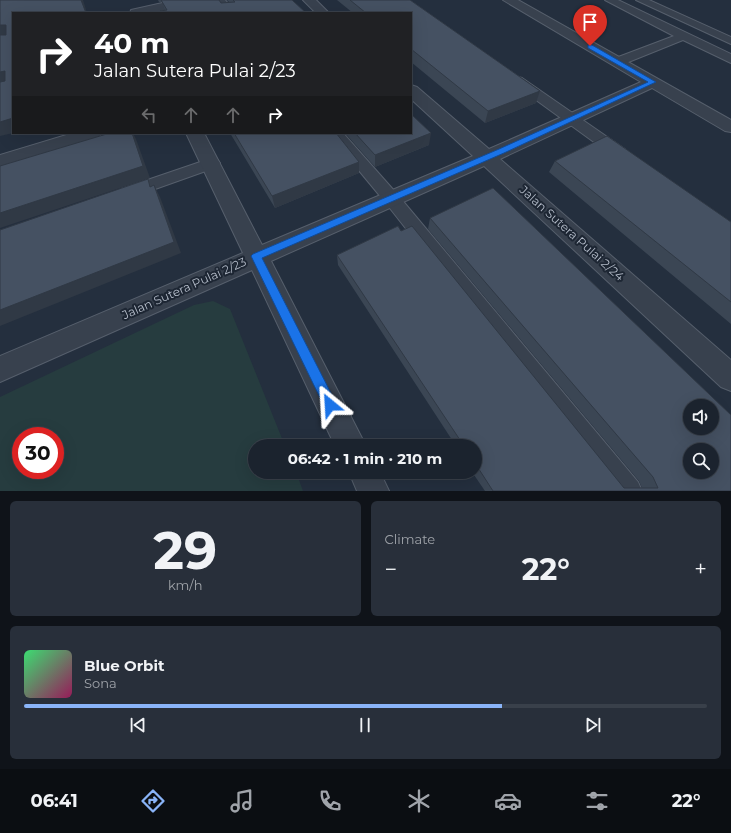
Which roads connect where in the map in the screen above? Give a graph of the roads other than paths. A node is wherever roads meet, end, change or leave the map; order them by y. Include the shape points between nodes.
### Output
1 (192, 0) edge
2 (219, 0) edge
3 (309, 0) edge
4 (510, 0) edge
5 (610, 0) edge
6 (641, 0) edge
7 (132, 11) edge
8 (230, 12) edge
9 (323, 12) edge
10 (684, 36) junction
11 (731, 41) edge
12 (731, 59) edge
13 (617, 62) junction
14 (507, 74) edge
15 (653, 82) junction
16 (412, 91) edge
17 (573, 120) junction
18 (731, 127) edge
19 (90, 134) edge
20 (196, 134) edge
21 (336, 134) edge
22 (488, 157) junction
23 (630, 160) edge
24 (0, 161) edge
25 (212, 163) junction
26 (391, 198) junction
27 (109, 199) edge
28 (256, 256) junction
29 (0, 369) edge
30 (731, 378) edge
31 (348, 439) edge
32 (367, 479) edge
33 (373, 491) edge
34 (629, 491) edge

1 - 7 street
2 - 8 lane
3 - 9 street
4 - 13 street
5 - 10 lane
6 - 11 lane
10 - 12 lane
10 - 13 lane
13 - 15 street
14 - 17 lane
15 - 17 street, Jalan Sutera Pulai 2/23
15 - 18 street
16 - 22 street, Jalan Sutera Pulai 2/24
17 - 22 street, Jalan Sutera Pulai 2/23
17 - 23 lane
19 - 24 street
20 - 25 street
21 - 26 lane
22 - 26 street, Jalan Sutera Pulai 2/23
22 - 30 street, Jalan Sutera Pulai 2/24
25 - 27 lane
25 - 28 street
26 - 28 street, Jalan Sutera Pulai 2/23
26 - 34 lane
28 - 29 street, Jalan Sutera Pulai 2/23
28 - 31 street
32 - 33 street

